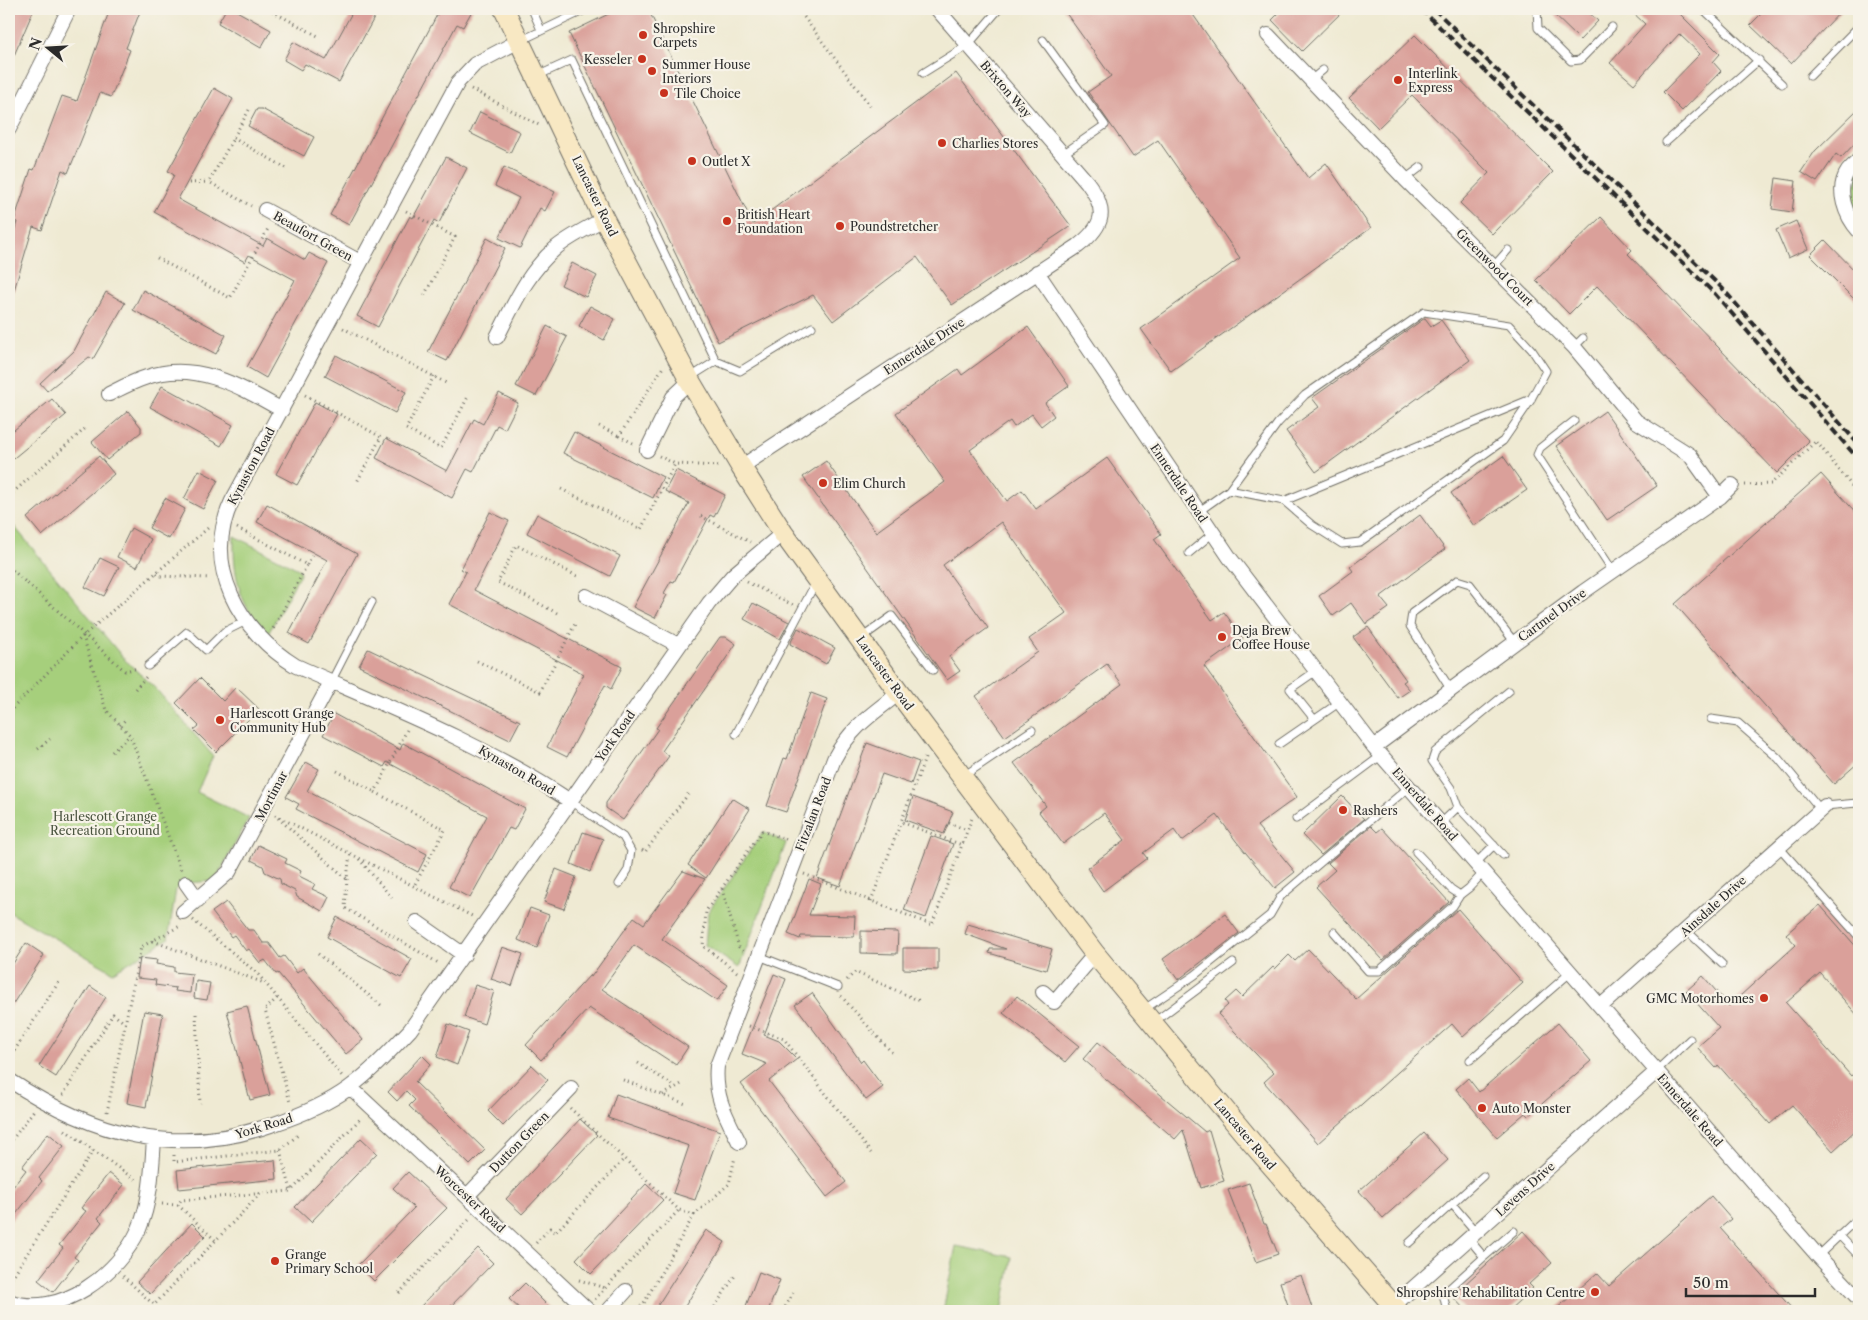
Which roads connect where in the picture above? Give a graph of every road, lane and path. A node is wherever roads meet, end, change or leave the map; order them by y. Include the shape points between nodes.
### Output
1 (69, 9) edge
2 (268, 9) edge
3 (504, 9) edge
4 (532, 9) edge
5 (587, 9) edge
6 (798, 9) edge
7 (937, 9) edge
8 (1000, 9) edge
9 (1537, 9) edge
10 (1703, 9) edge
11 (1859, 26) edge
12 (1612, 27) dead end
13 (542, 30) junction
14 (1268, 35) dead end
15 (318, 36) dead end
16 (1042, 40) dead end
17 (519, 41) junction
18 (968, 45) junction
19 (1759, 60) junction
20 (923, 74) dead end
21 (536, 76) junction
22 (1810, 76) dead end
23 (458, 82) junction
24 (1782, 84) dead end
25 (871, 107) dead end
26 (249, 110) dead end
27 (542, 127) dead end
28 (9, 129) edge
29 (233, 138) junction
30 (1666, 142) dead end
31 (1063, 154) junction
32 (1859, 160) edge
33 (1421, 167) dead end
34 (288, 169) dead end
35 (1405, 179) junction
36 (209, 182) junction
37 (189, 183) dead end
38 (392, 204) junction
39 (270, 213) junction
40 (604, 219) junction
41 (1101, 220) joint
42 (1859, 232) edge
43 (1508, 250) dead end
44 (157, 258) dead end
45 (360, 262) junction
46 (1494, 266) junction
47 (1037, 272) junction
48 (424, 296) dead end
49 (329, 320) junction
50 (812, 327) dead end
51 (497, 337) dead end
52 (716, 361) junction
53 (434, 376) junction
54 (690, 380) junction
55 (448, 384) dead end
56 (293, 389) junction
57 (108, 394) dead end
58 (468, 395) dead end
59 (1531, 399) junction
60 (282, 410) junction
61 (1574, 421) dead end
62 (598, 426) dead end
63 (87, 427) dead end
64 (619, 436) dead end
65 (647, 450) dead end
66 (675, 464) dead end
67 (741, 467) junction
68 (357, 482) dead end
69 (1732, 485) joint
70 (561, 489) dead end
71 (1229, 490) junction
72 (1859, 495) edge
73 (9, 496) edge
74 (1720, 497) junction
75 (1284, 501) junction
76 (1198, 512) junction
77 (701, 516) dead end
78 (224, 524) junction
79 (783, 533) junction
80 (1213, 533) junction
81 (764, 550) junction
82 (1189, 553) dead end
83 (313, 554) dead end
84 (307, 565) junction
85 (9, 567) edge
86 (1613, 571) junction
87 (156, 573) junction
88 (224, 576) junction
89 (577, 576) dead end
90 (818, 580) junction
91 (586, 596) dead end
92 (372, 602) dead end
93 (557, 613) dead end
94 (246, 621) junction
95 (576, 622) dead end
96 (83, 636) junction
97 (860, 639) junction
98 (265, 643) junction
99 (1515, 643) junction
100 (678, 645) junction
101 (478, 661) dead end
102 (148, 666) joint
103 (933, 670) dead end
104 (1316, 671) junction
105 (331, 682) junction
106 (1451, 690) junction
107 (1509, 691) dead end
108 (899, 693) junction
109 (1340, 702) junction
110 (9, 712) edge
111 (413, 718) junction
112 (1314, 719) junction
113 (1711, 719) dead end
114 (126, 720) dead end
115 (120, 725) junction
116 (1032, 730) dead end
117 (736, 734) dead end
118 (130, 735) junction
119 (50, 739) dead end
120 (1279, 744) dead end
121 (939, 746) junction
122 (38, 749) dead end
123 (1378, 751) junction
124 (112, 752) dead end
125 (337, 771) dead end
126 (962, 777) junction
127 (1409, 787) junction
128 (375, 792) junction
129 (689, 793) dead end
130 (979, 799) junction
131 (570, 801) junction
132 (1859, 801) edge
133 (1458, 807) junction
134 (1823, 808) junction
135 (269, 812) junction
136 (1296, 819) dead end
137 (900, 822) junction
138 (949, 823) dead end
139 (1441, 823) junction
140 (967, 830) junction
141 (623, 837) junction
142 (801, 845) junction
143 (962, 845) junction
144 (1494, 846) junction
145 (1779, 848) junction
146 (1416, 852) dead end
147 (350, 853) junction
148 (1502, 855) dead end
149 (357, 857) junction
150 (1480, 867) junction
151 (792, 870) junction
152 (347, 880) junction
153 (186, 883) joint
154 (618, 884) dead end
155 (414, 886) junction
156 (722, 889) junction
157 (1460, 895) junction
158 (393, 899) dead end
159 (198, 900) junction
160 (871, 901) junction
161 (187, 916) junction
162 (417, 922) dead end
163 (486, 923) junction
164 (1686, 930) junction
165 (1334, 932) dead end
166 (9, 933) edge
167 (1859, 937) edge
168 (152, 941) junction
169 (9, 945) edge
170 (318, 954) dead end
171 (1095, 954) junction
172 (464, 955) junction
173 (758, 959) junction
174 (1233, 963) dead end
175 (1722, 964) dead end
176 (452, 971) junction
177 (1571, 971) junction
178 (60, 980) dead end
179 (748, 981) junction
180 (265, 983) junction
181 (838, 987) junction
182 (1043, 992) dead end
183 (277, 998) junction
184 (920, 1001) dead end
185 (382, 1006) dead end
186 (1601, 1006) junction
187 (196, 1014) dead end
188 (1148, 1016) junction
189 (734, 1020) junction
190 (126, 1023) junction
191 (1690, 1039) dead end
192 (894, 1055) dead end
193 (9, 1059) edge
194 (1470, 1060) dead end
195 (638, 1063) dead end
196 (1656, 1072) junction
197 (9, 1080) edge
198 (623, 1080) dead end
199 (684, 1083) dead end
200 (350, 1087) junction
201 (676, 1087) junction
202 (571, 1088) dead end
203 (663, 1095) junction
204 (561, 1099) junction
205 (200, 1104) dead end
206 (686, 1104) dead end
207 (372, 1107) junction
208 (49, 1111) junction
209 (294, 1117) junction
210 (57, 1124) dead end
211 (104, 1129) junction
212 (298, 1135) dead end
213 (154, 1139) junction
214 (739, 1142) joint
215 (9, 1144) edge
216 (280, 1150) junction
217 (93, 1151) junction
218 (174, 1151) dead end
219 (871, 1153) dead end
220 (624, 1159) junction
221 (1483, 1176) dead end
222 (291, 1191) junction
223 (260, 1194) junction
224 (148, 1196) junction
225 (467, 1196) junction
226 (1452, 1204) junction
227 (178, 1206) junction
228 (480, 1208) junction
229 (679, 1210) junction
230 (694, 1215) junction
231 (1859, 1217) edge
232 (1514, 1230) dead end
233 (1839, 1235) junction
234 (1472, 1236) junction
235 (215, 1240) junction
236 (1409, 1243) dead end
237 (526, 1253) junction
238 (1484, 1256) junction
239 (1818, 1256) junction
240 (1859, 1256) edge
241 (113, 1267) junction
242 (736, 1274) dead end
243 (9, 1282) edge
244 (626, 1291) dead end
245 (399, 1293) dead end
246 (793, 1293) dead end
247 (1859, 1299) edge
248 (13, 1305) edge
249 (1396, 1308) edge
250 (587, 1310) edge
251 (608, 1311) edge
252 (636, 1311) edge
253 (712, 1311) edge
254 (783, 1311) edge
255 (1447, 1311) edge

1 - 28 street
2 - 15 path
3 - 17 street, Lancaster Road
4 - 13 lane
5 - 13 lane
6 - 25 path
7 - 18 street, Brixton Way
8 - 18 lane
9 - 12 lane via 1538,28 1571,61 1580,60
10 - 19 lane
11 - 22 lane
13 - 17 lane
14 - 35 street, Greenwood Court via 1317,75
16 - 31 lane via 1105,125
17 - 21 street, Lancaster Road
17 - 23 street, Kynaston Road via 475,64
18 - 20 lane
18 - 31 street, Brixton Way
19 - 24 lane
19 - 30 lane
21 - 40 street, Lancaster Road
21 - 52 lane via 572,60
23 - 27 path
23 - 38 street, Kynaston Road
26 - 29 path
29 - 34 path
29 - 36 path
31 - 41 street, Brixton Way via 1097,194
32 - 42 street via 1847,172 1843,188 1847,217
33 - 35 lane
35 - 46 street, Greenwood Court
36 - 37 path
36 - 39 path
38 - 45 street, Kynaston Road
38 - 48 path via 455,237
39 - 44 path via 230,298
39 - 45 street, Beaufort Green
40 - 51 street via 558,246 530,274
40 - 54 street, Lancaster Road
41 - 47 street, Ennerdale Drive via 1092,235
43 - 46 lane
45 - 49 street, Kynaston Road
46 - 74 street, Greenwood Court via 1578,342 1636,421 1661,432 1690,455
47 - 67 street, Ennerdale Drive
47 - 76 street, Ennerdale Road
49 - 53 path
49 - 56 street, Kynaston Road
50 - 52 lane via 740,371
52 - 54 lane
53 - 55 path
53 - 58 path via 406,429 441,448
54 - 65 street via 672,397
54 - 67 street, Lancaster Road
56 - 60 street, Kynaston Road
56 - 68 path via 381,437
57 - 60 street via 148,376 196,369 233,383
59 - 71 lane via 1546,372 1532,350 1509,325 1424,312 1305,395 1278,423
59 - 75 lane
59 - 75 lane via 1503,441 1360,542 1342,544 1312,525
60 - 78 street, Kynaston Road via 232,501
61 - 86 lane via 1540,448 1537,455
62 - 64 path
63 - 73 path
66 - 70 path via 641,529
67 - 79 street, Lancaster Road
69 - 72 path via 1771,484 1816,441
69 - 74 street, Cartmel Drive
71 - 75 lane
71 - 76 lane
74 - 86 street, Cartmel Drive
76 - 80 street, Ennerdale Road
77 - 81 path
78 - 84 path
78 - 87 path via 213,524
78 - 88 street, Kynaston Road via 221,558
79 - 81 street, York Road
79 - 90 street, Lancaster Road
80 - 82 lane
80 - 104 street, Ennerdale Road
81 - 100 street, York Road via 733,575
83 - 84 path
84 - 98 path
85 - 96 path
86 - 99 street, Cartmel Drive
87 - 88 path via 160,576
87 - 96 path
88 - 94 street, Kynaston Road
89 - 93 path via 516,545 498,582
90 - 97 street, Lancaster Road
90 - 117 lane
91 - 100 street
92 - 105 lane
94 - 98 street, Kynaston Road
94 - 102 lane via 224,632 206,650 187,632
95 - 101 path via 540,692
96 - 102 path via 125,671
96 - 110 path
96 - 115 path via 106,710
97 - 103 lane via 892,616
97 - 108 street, Lancaster Road
98 - 105 street, Kynaston Road via 296,666
99 - 106 street, Cartmel Drive
99 - 106 lane via 1470,584 1457,580 1412,612 1410,626
100 - 131 street, York Road
104 - 109 street, Ennerdale Road
104 - 112 lane via 1290,689
105 - 111 street, Kynaston Road
105 - 135 street, Mortimar
106 - 123 street, Cartmel Drive
107 - 133 lane via 1435,752 1432,761 1451,788
108 - 121 street, Lancaster Road
108 - 142 street, Fitzalan Road via 857,724 843,742
109 - 112 lane
109 - 123 street, Ennerdale Road
111 - 128 path
111 - 131 street, Kynaston Road via 509,763
112 - 120 lane
113 - 134 lane via 1738,723 1778,758
114 - 115 path
115 - 118 path
116 - 126 lane
118 - 124 path
118 - 153 path
119 - 122 path
121 - 126 street, Lancaster Road
121 - 137 path via 923,759
123 - 127 street, Ennerdale Road
123 - 136 lane
125 - 128 path
126 - 130 street, Lancaster Road
127 - 139 street, Ennerdale Road
127 - 188 lane via 1282,896 1270,915
128 - 155 path via 445,830
129 - 141 path via 646,852
130 - 140 path
130 - 171 street, Lancaster Road
131 - 141 lane
131 - 163 street, York Road
132 - 134 lane via 1857,804
133 - 139 lane
133 - 144 lane
134 - 145 street, Ainsdale Drive
135 - 147 path
135 - 152 path
135 - 159 street, Mortimar via 229,872
137 - 143 path
137 - 160 path
138 - 140 path
139 - 150 street, Ennerdale Road
140 - 143 path
141 - 154 lane via 631,851 628,870
142 - 151 street, Fitzalan Road
142 - 156 path via 762,831
143 - 160 path via 932,924
144 - 148 lane
144 - 150 lane
145 - 164 street, Ainsdale Drive
145 - 167 lane
146 - 157 lane
147 - 149 path
147 - 152 path
149 - 155 path
149 - 158 path
150 - 157 lane via 1469,888
150 - 177 street, Ennerdale Road
151 - 160 path
151 - 173 street, Fitzalan Road
152 - 176 path via 344,908
153 - 159 street
155 - 163 path
156 - 173 path via 739,946 744,954
156 - 179 path via 706,911 703,946
157 - 165 lane via 1453,906 1378,971 1368,971
159 - 161 street, Mortimar
161 - 168 path
161 - 180 path via 239,956
162 - 172 street
163 - 172 street, York Road
164 - 175 lane
164 - 186 street, Ainsdale Drive
166 - 169 path via 14,937
168 - 180 path
168 - 190 path via 141,947
170 - 185 path
171 - 182 street via 1054,1002
171 - 188 street, Lancaster Road
172 - 176 street, York Road
173 - 179 street, Fitzalan Road
173 - 181 lane
174 - 188 lane
176 - 200 street, York Road via 410,1030 380,1062
177 - 186 street, Ennerdale Road
177 - 194 lane
178 - 193 path
179 - 189 street, Fitzalan Road
180 - 183 path
181 - 184 path via 855,972
181 - 192 path via 842,999
183 - 200 path
183 - 209 path via 265,1010
186 - 196 street, Ennerdale Road
187 - 205 path
188 - 249 street, Lancaster Road via 1253,1144
189 - 214 street, Fitzalan Road via 717,1066 715,1083 718,1100
189 - 219 path via 784,1039
190 - 208 path via 113,1014
190 - 211 path
191 - 196 lane
195 - 201 path
196 - 234 street, Levens Drive
196 - 239 street, Ennerdale Road
197 - 208 street, York Road
198 - 203 path
199 - 201 path
200 - 207 street, Worcester Road
200 - 209 street, York Road
201 - 203 path
202 - 204 street, Dutton Green
203 - 206 path
204 - 220 path
204 - 225 street, Dutton Green
207 - 222 path
207 - 225 street, Worcester Road
208 - 211 street, York Road
208 - 215 path via 35,1108
209 - 213 street, York Road via 225,1137 195,1141
210 - 217 path
211 - 213 street, York Road
212 - 216 path
213 - 224 street
214 - 230 path via 728,1184
216 - 218 path via 174,1162
216 - 222 path
217 - 224 path
217 - 243 path
220 - 229 path
220 - 237 path via 555,1233 550,1228
221 - 226 lane
222 - 223 path
223 - 227 path via 181,1200
223 - 235 path
224 - 227 path
224 - 241 street via 139,1228
225 - 228 street, Worcester Road
226 - 234 lane
226 - 236 lane
227 - 235 path
228 - 237 street, Worcester Road
228 - 245 path
229 - 230 path
229 - 250 path
230 - 252 path via 644,1303
231 - 233 lane
232 - 238 lane
233 - 239 lane
233 - 240 lane
234 - 238 lane
234 - 249 street, Levens Drive
235 - 241 path via 154,1305
237 - 250 street, Worcester Road
238 - 255 lane via 1443,1294
239 - 247 street, Ennerdale Road
241 - 248 street via 94,1287 65,1300 41,1307
242 - 253 path
244 - 251 street
246 - 254 path

